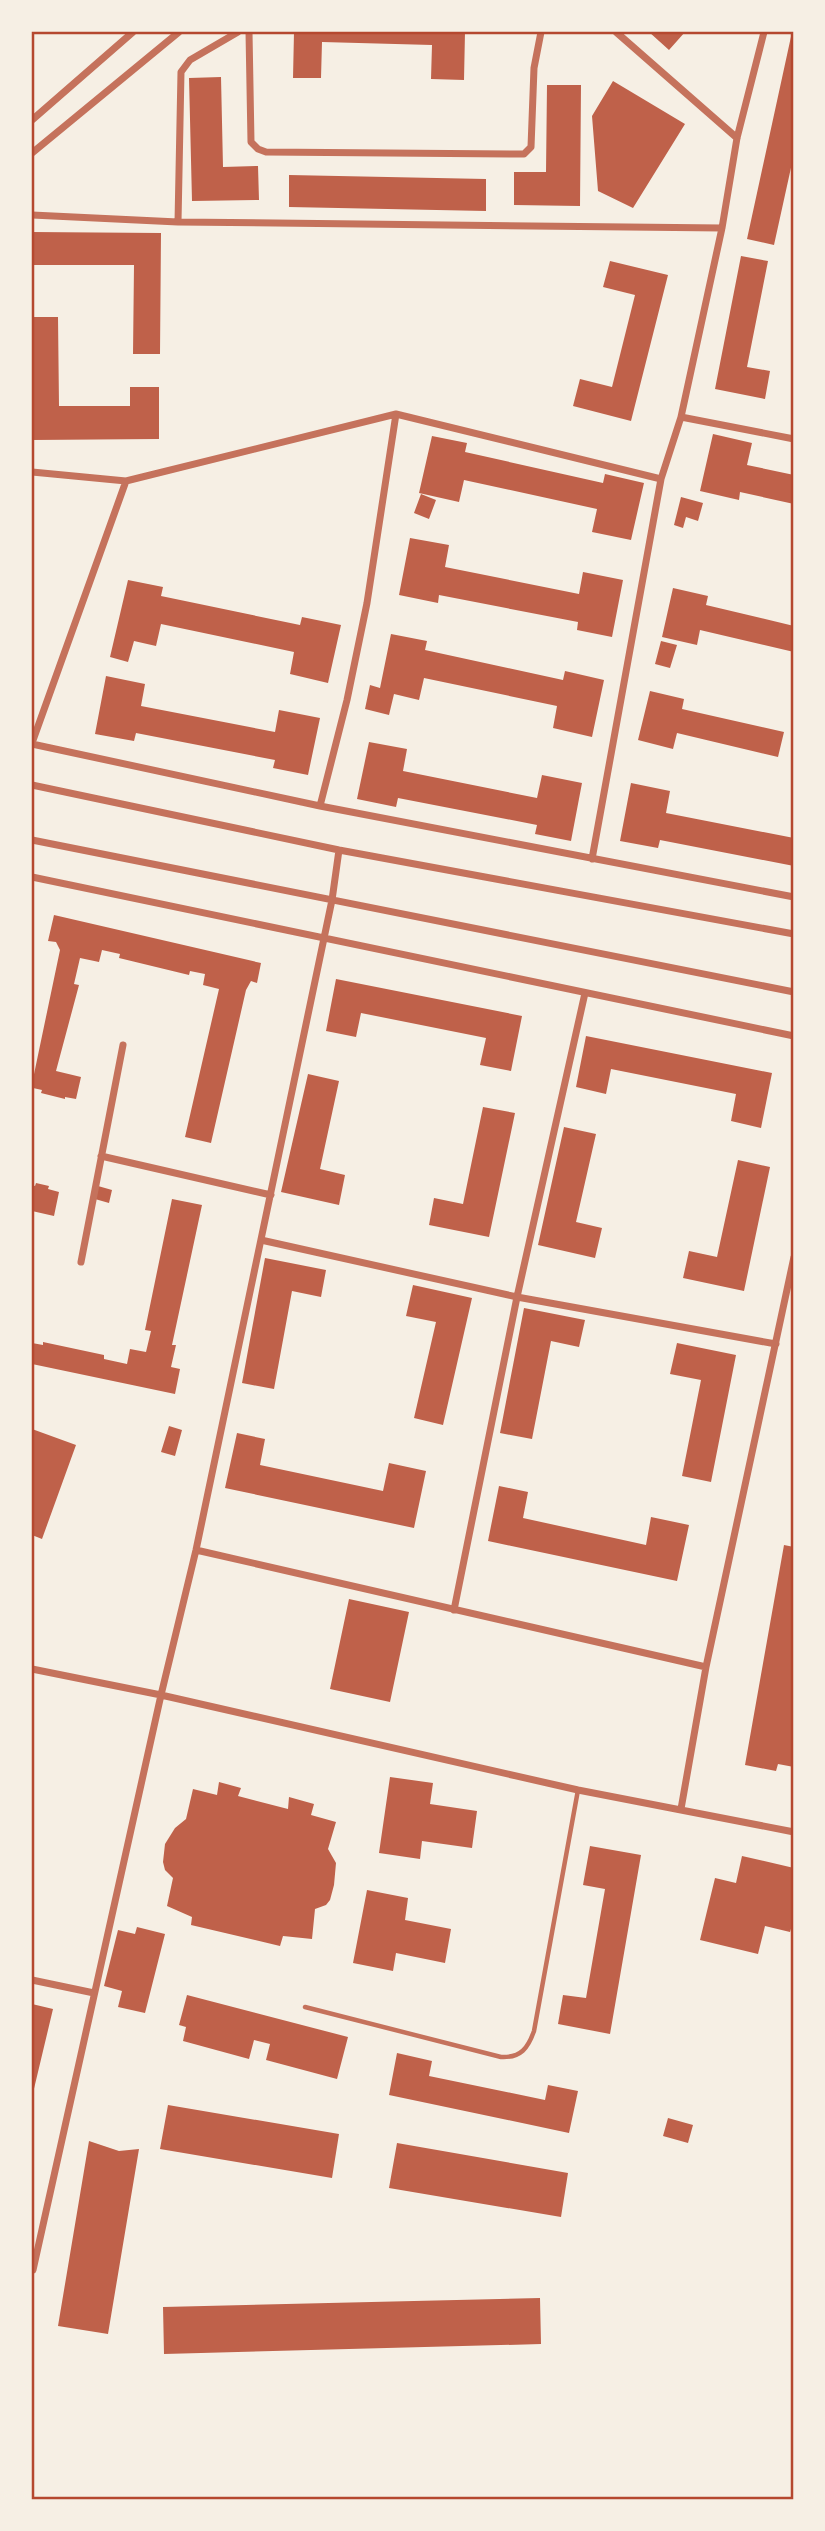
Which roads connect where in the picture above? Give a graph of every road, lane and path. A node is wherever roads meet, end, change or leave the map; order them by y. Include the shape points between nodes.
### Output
1 (133, 32) edge
2 (179, 32) edge
3 (238, 32) edge
4 (248, 32) edge
5 (541, 32) edge
6 (616, 32) edge
7 (764, 32) edge
8 (32, 120) edge
9 (737, 138) junction
10 (32, 153) edge
11 (32, 215) edge
12 (178, 222) junction
13 (722, 228) junction
14 (396, 414) junction
15 (681, 417) junction
16 (793, 439) edge
17 (32, 472) edge
18 (662, 479) junction
19 (126, 481) junction
20 (32, 743) edge
21 (32, 785) edge
22 (320, 806) junction
23 (32, 840) edge
24 (338, 850) junction
25 (592, 859) junction
26 (32, 877) edge
27 (793, 897) edge
28 (332, 900) junction
29 (793, 934) edge
30 (323, 939) junction
31 (793, 992) edge
32 (584, 993) junction
33 (793, 1036) edge
34 (123, 1045) dead end
35 (102, 1156) junction
36 (271, 1195) junction
37 (261, 1240) junction
38 (793, 1256) edge
39 (81, 1262) dead end
40 (517, 1297) junction
41 (776, 1345) junction
42 (196, 1550) junction
43 (454, 1610) junction
44 (706, 1668) junction
45 (32, 1669) edge
46 (161, 1695) junction
47 (578, 1790) junction
48 (681, 1809) junction
49 (793, 1832) edge
50 (32, 1980) edge
51 (94, 1993) junction
52 (305, 2007) dead end
53 (33, 2270) edge

1 - 8 street
2 - 10 street
3 - 12 street via 190,61 181,72
4 - 5 street via 251,142 258,149 524,154 531,147 534,68
6 - 9 street
7 - 9 street
9 - 13 street
11 - 12 street
12 - 13 street
13 - 15 street
14 - 18 street
14 - 19 street
14 - 22 street via 367,603
15 - 16 street
15 - 18 street
17 - 19 street
18 - 25 street
19 - 20 street
20 - 22 street
21 - 24 street
22 - 25 street
23 - 28 street
24 - 28 street
24 - 29 street
25 - 27 street
26 - 30 street
28 - 30 street
28 - 31 street
30 - 32 street
30 - 36 street
32 - 33 street
32 - 40 street
34 - 35 street
35 - 36 street
35 - 39 street
36 - 37 street
37 - 40 street
37 - 42 street
38 - 41 street
40 - 41 street
40 - 43 street
41 - 44 street
42 - 43 street
42 - 46 street
43 - 44 street
44 - 48 street
45 - 46 street
46 - 47 street
46 - 51 street
47 - 48 street
47 - 52 lane via 534,2031 525,2051 502,2057
48 - 49 street
50 - 51 street
51 - 53 street

